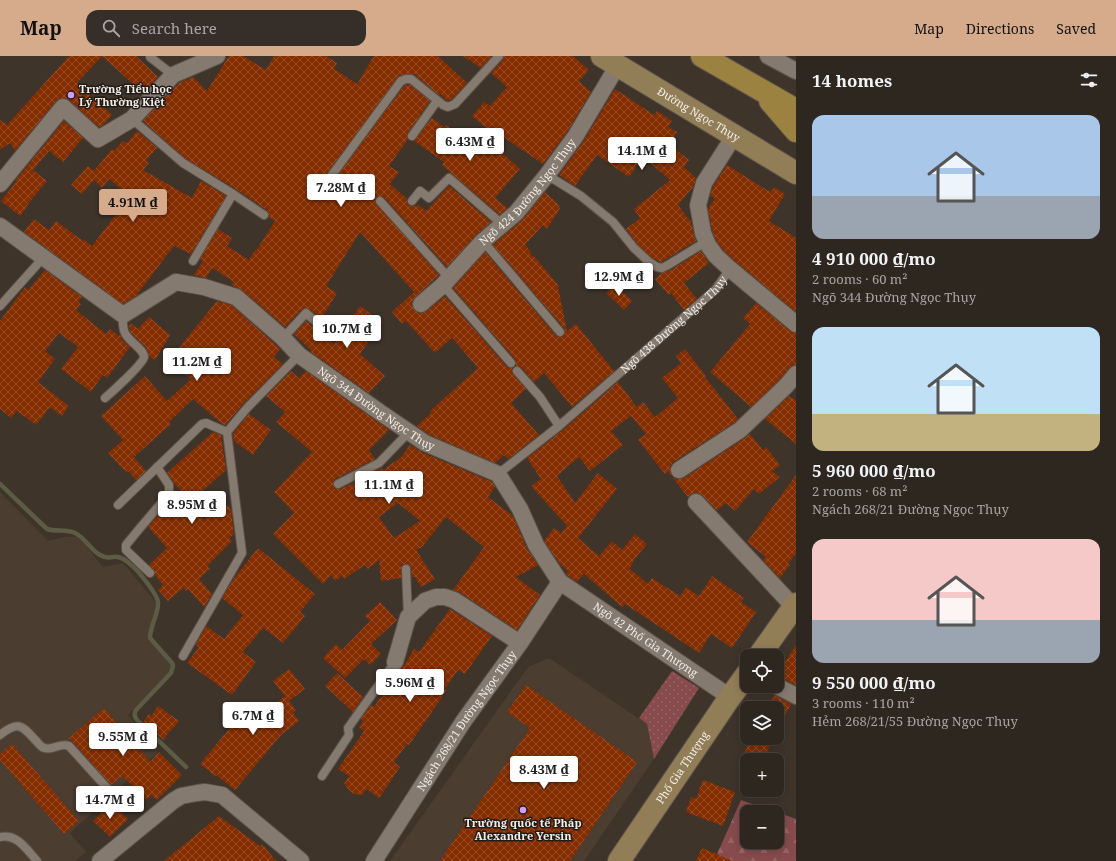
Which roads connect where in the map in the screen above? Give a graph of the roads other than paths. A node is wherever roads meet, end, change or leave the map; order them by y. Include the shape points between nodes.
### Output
1 (150, 56) edge
2 (216, 56) edge
3 (499, 56) edge
4 (702, 56) edge
5 (768, 56) edge
6 (610, 61) edge
7 (796, 70) edge
8 (173, 75) junction
9 (762, 90) junction
10 (437, 101) junction
11 (796, 110) edge
12 (132, 119) junction
13 (796, 131) edge
14 (412, 136) dead end
15 (734, 136) junction
16 (796, 173) edge
17 (547, 175) junction
18 (329, 179) dead end
19 (0, 184) edge
20 (233, 194) junction
21 (380, 201) dead end
22 (412, 201) dead end
23 (264, 215) dead end
24 (502, 224) junction
25 (0, 226) edge
26 (483, 241) junction
27 (707, 241) junction
28 (43, 258) junction
29 (193, 261) dead end
30 (730, 269) junction
31 (446, 281) junction
32 (420, 304) dead end
33 (0, 306) edge
34 (123, 315) junction
35 (796, 324) edge
36 (325, 330) dead end
37 (560, 332) dead end
38 (283, 338) junction
39 (299, 355) junction
40 (511, 363) dead end
41 (517, 371) dead end
42 (796, 374) edge
43 (105, 398) dead end
44 (559, 426) junction
45 (227, 432) junction
46 (409, 432) junction
47 (157, 468) junction
48 (679, 470) dead end
49 (498, 474) junction
50 (338, 484) dead end
51 (696, 502) dead end
52 (118, 505) dead end
53 (406, 569) dead end
54 (150, 573) dead end
55 (560, 582) junction
56 (795, 606) edge
57 (408, 617) junction
58 (520, 643) junction
59 (765, 649) edge
60 (183, 656) dead end
61 (395, 662) joint
62 (740, 683) edge
63 (784, 690) edge
64 (796, 696) edge
65 (730, 697) junction
66 (0, 735) edge
67 (322, 776) dead end
68 (107, 788) dead end
69 (0, 837) edge
70 (37, 861) edge
71 (100, 861) edge
72 (301, 861) edge
73 (374, 861) edge
74 (619, 861) edge

1 - 8 lane
2 - 8 street
3 - 10 lane via 455,104 448,107
4 - 9 main road
5 - 7 street
6 - 15 street, Đường Ngọc Thụy
6 - 17 street, Ngõ 424 Đường Ngọc Thụy via 576,136
8 - 12 street
9 - 11 main road
9 - 13 main road
10 - 14 lane
10 - 18 lane via 411,80 401,81
12 - 19 street via 98,139 63,107
12 - 20 lane via 183,163
15 - 16 street, Đường Ngọc Thụy
15 - 27 street, Ngõ 438 Đường Ngọc Thụy via 704,183 698,206 699,219
17 - 24 street, Ngõ 424 Đường Ngọc Thụy via 516,213
17 - 27 lane via 581,196 613,222 634,248 656,267 668,265
20 - 23 lane
20 - 29 lane
21 - 31 lane
22 - 24 lane via 420,191 429,198 449,178
24 - 26 street, Ngõ 424 Đường Ngọc Thụy
25 - 28 street
26 - 31 street, Ngõ 424 Đường Ngọc Thụy
26 - 37 lane
27 - 30 street, Ngõ 438 Đường Ngọc Thụy via 716,256
28 - 33 lane
28 - 34 street
30 - 35 street
30 - 44 lane, Ngõ 438 Đường Ngọc Thụy via 715,290
31 - 32 street, Ngõ 424 Đường Ngọc Thụy
31 - 40 lane
34 - 38 street, Ngõ 344 Đường Ngọc Thụy via 176,282 236,297
34 - 43 lane via 122,326 125,335 144,357
36 - 38 lane via 306,313
38 - 39 street, Ngõ 344 Đường Ngọc Thụy
39 - 45 lane
39 - 46 street, Ngõ 344 Đường Ngọc Thụy
41 - 44 lane via 540,397
42 - 48 street via 740,430
44 - 49 lane, Ngõ 438 Đường Ngọc Thụy
45 - 47 lane via 206,423 202,424
45 - 60 lane via 242,553
46 - 49 street, Ngõ 344 Đường Ngọc Thụy via 425,443
46 - 50 lane via 379,463
47 - 52 lane
47 - 54 lane via 169,485 169,494 126,545 126,550
49 - 55 street via 520,509 536,545
51 - 56 street
53 - 57 lane
55 - 58 street, Ngách 268/21 Đường Ngọc Thụy
55 - 65 street, Ngõ 42 Phố Gia Thượng
56 - 59 street
57 - 58 street via 424,601 445,597 454,600
57 - 61 street
58 - 73 street, Ngách 268/21 Đường Ngọc Thụy via 463,722
61 - 67 lane via 348,728 349,735
62 - 65 street, Phố Gia Thượng
63 - 64 street
65 - 74 street, Phố Gia Thượng
66 - 68 lane via 13,726 19,726 45,749 62,744 69,746
69 - 70 lane via 9,836 19,841
71 - 72 street via 173,801 181,796 205,792 222,795

